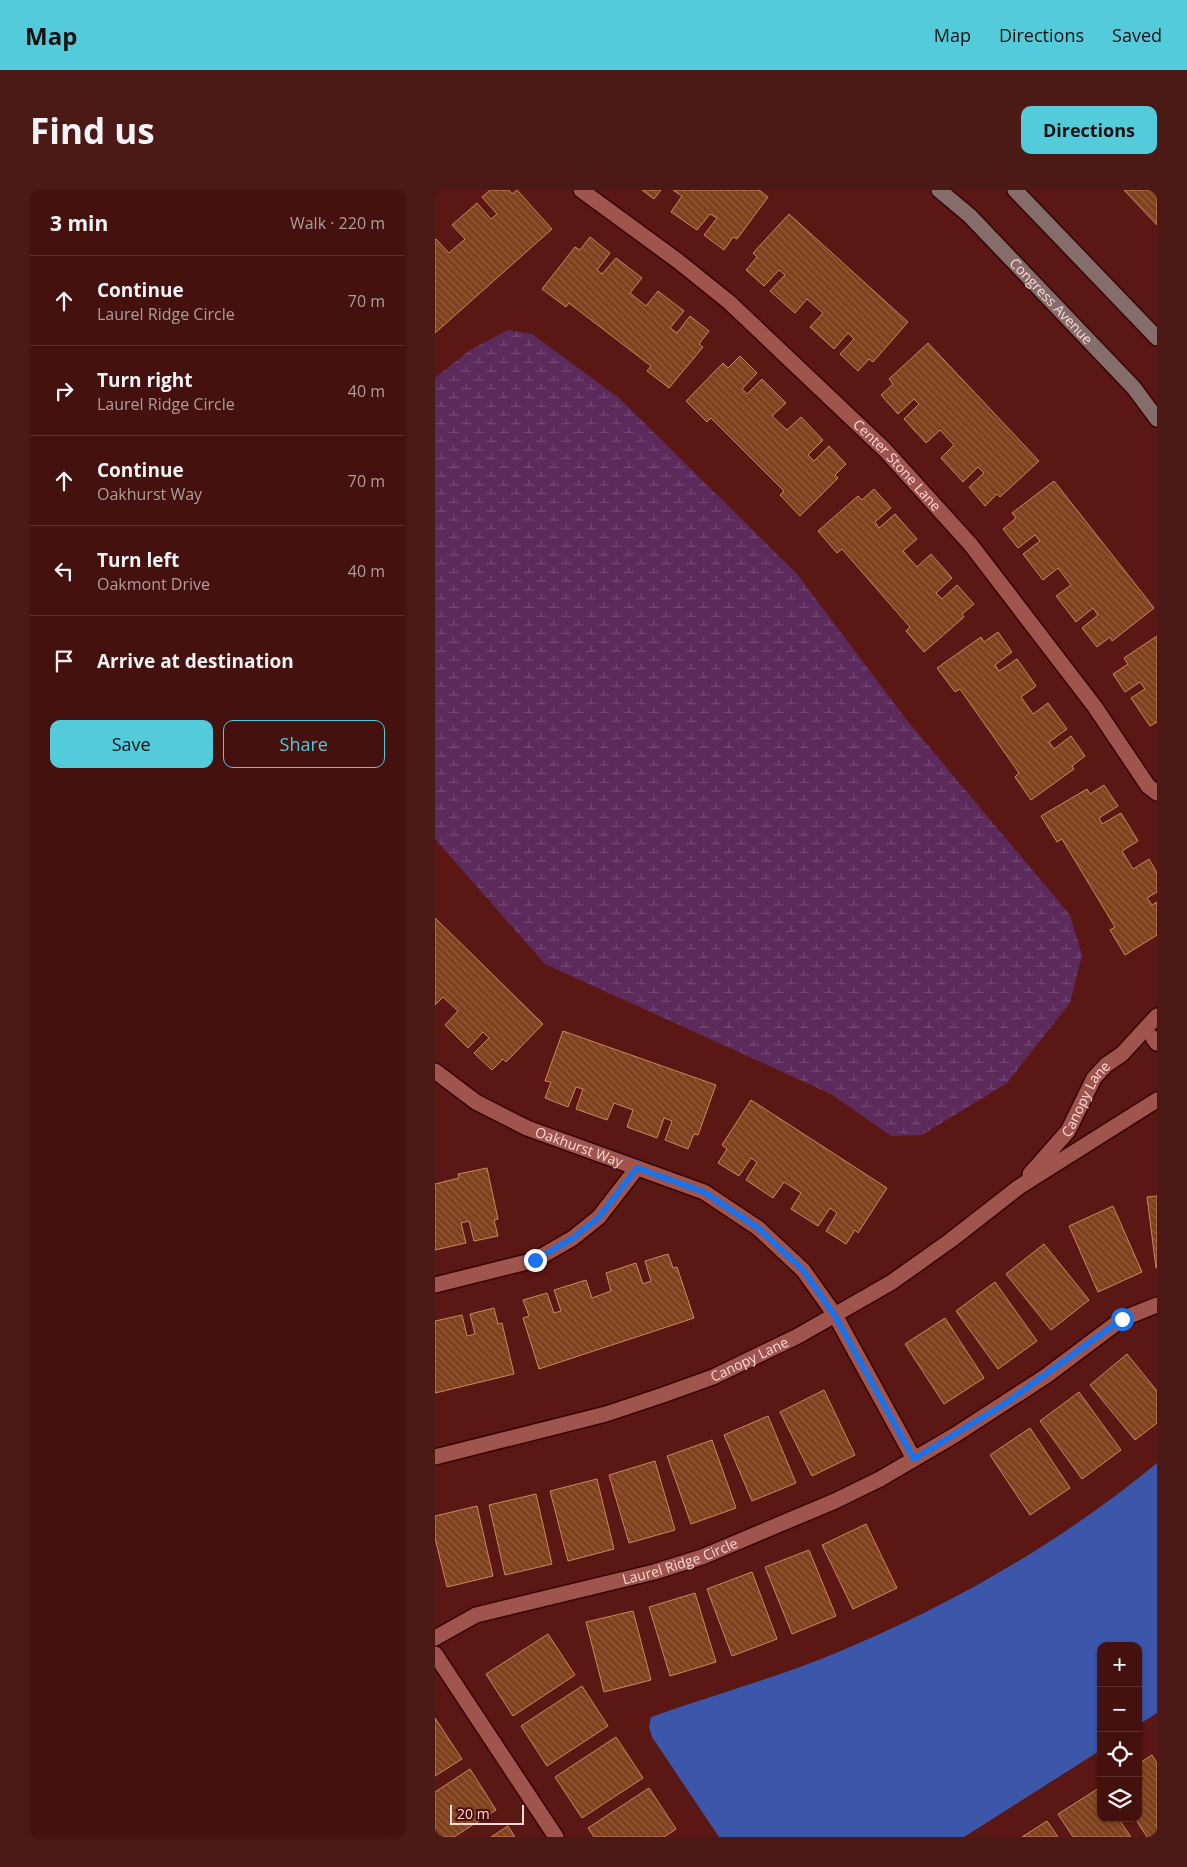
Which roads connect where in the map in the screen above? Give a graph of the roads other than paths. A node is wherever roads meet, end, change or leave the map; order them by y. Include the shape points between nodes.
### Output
1 (581, 190) edge
2 (939, 190) edge
3 (1015, 190) edge
4 (1157, 338) edge
5 (1157, 418) edge
6 (1157, 793) edge
7 (1157, 1016) edge
8 (435, 1071) edge
9 (1157, 1100) edge
10 (637, 1168) junction
11 (1019, 1187) junction
12 (435, 1285) edge
13 (1157, 1305) edge
14 (835, 1316) junction
15 (438, 1455) edge
16 (914, 1459) junction
17 (435, 1638) edge
18 (435, 1654) edge
19 (556, 1837) edge

1 - 6 street, Center Stone Lane via 729,302 885,450 971,545 1095,707 1148,786
2 - 5 street, Congress Avenue via 971,216 1134,388
3 - 4 street
7 - 11 street, Canopy Lane via 1095,1078 1067,1131
8 - 10 street, Oakhurst Way via 476,1102 527,1128
9 - 11 street, Canopy Lane
10 - 12 street via 599,1217 573,1238 535,1260
10 - 14 street, Oakhurst Way via 704,1192 758,1228 803,1270
11 - 14 street, Canopy Lane via 920,1263
13 - 16 street, Laurel Ridge Circle via 1122,1319 1006,1403
14 - 15 street, Canopy Lane via 753,1358 663,1396 606,1414
14 - 16 street
16 - 17 street, Laurel Ridge Circle via 835,1501 702,1557 654,1572 476,1614
18 - 19 street

